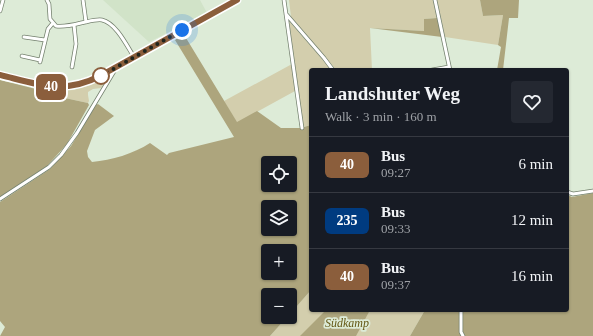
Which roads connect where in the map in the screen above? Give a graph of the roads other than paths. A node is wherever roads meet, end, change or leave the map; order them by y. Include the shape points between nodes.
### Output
1 (3, 0) edge
2 (47, 0) edge
3 (83, 0) edge
4 (237, 0) edge
5 (284, 0) edge
6 (435, 0) edge
7 (0, 11) edge
8 (286, 14) junction
9 (86, 22) junction
10 (53, 23) junction
11 (74, 25) junction
12 (24, 37) dead end
13 (45, 40) junction
14 (22, 56) dead end
15 (134, 57) junction
16 (72, 67) dead end
17 (117, 67) junction
18 (332, 68) edge
19 (449, 68) edge
20 (0, 75) edge
21 (302, 128) dead end
22 (593, 191) edge
23 (569, 193) edge
24 (0, 199) edge
25 (461, 312) edge
26 (463, 336) edge

1 - 7 street
2 - 10 street via 49,16
3 - 9 street
4 - 15 street
5 - 8 street
6 - 19 street
8 - 18 street
8 - 21 street
9 - 11 street
9 - 15 street via 100,20 108,23 123,39
10 - 11 street via 56,26
10 - 13 street
11 - 16 street via 76,42
12 - 13 street
13 - 14 street via 40,61
15 - 17 street
17 - 20 street via 89,81 66,87 45,86
17 - 24 street via 61,155 49,167
22 - 23 street
25 - 26 street

